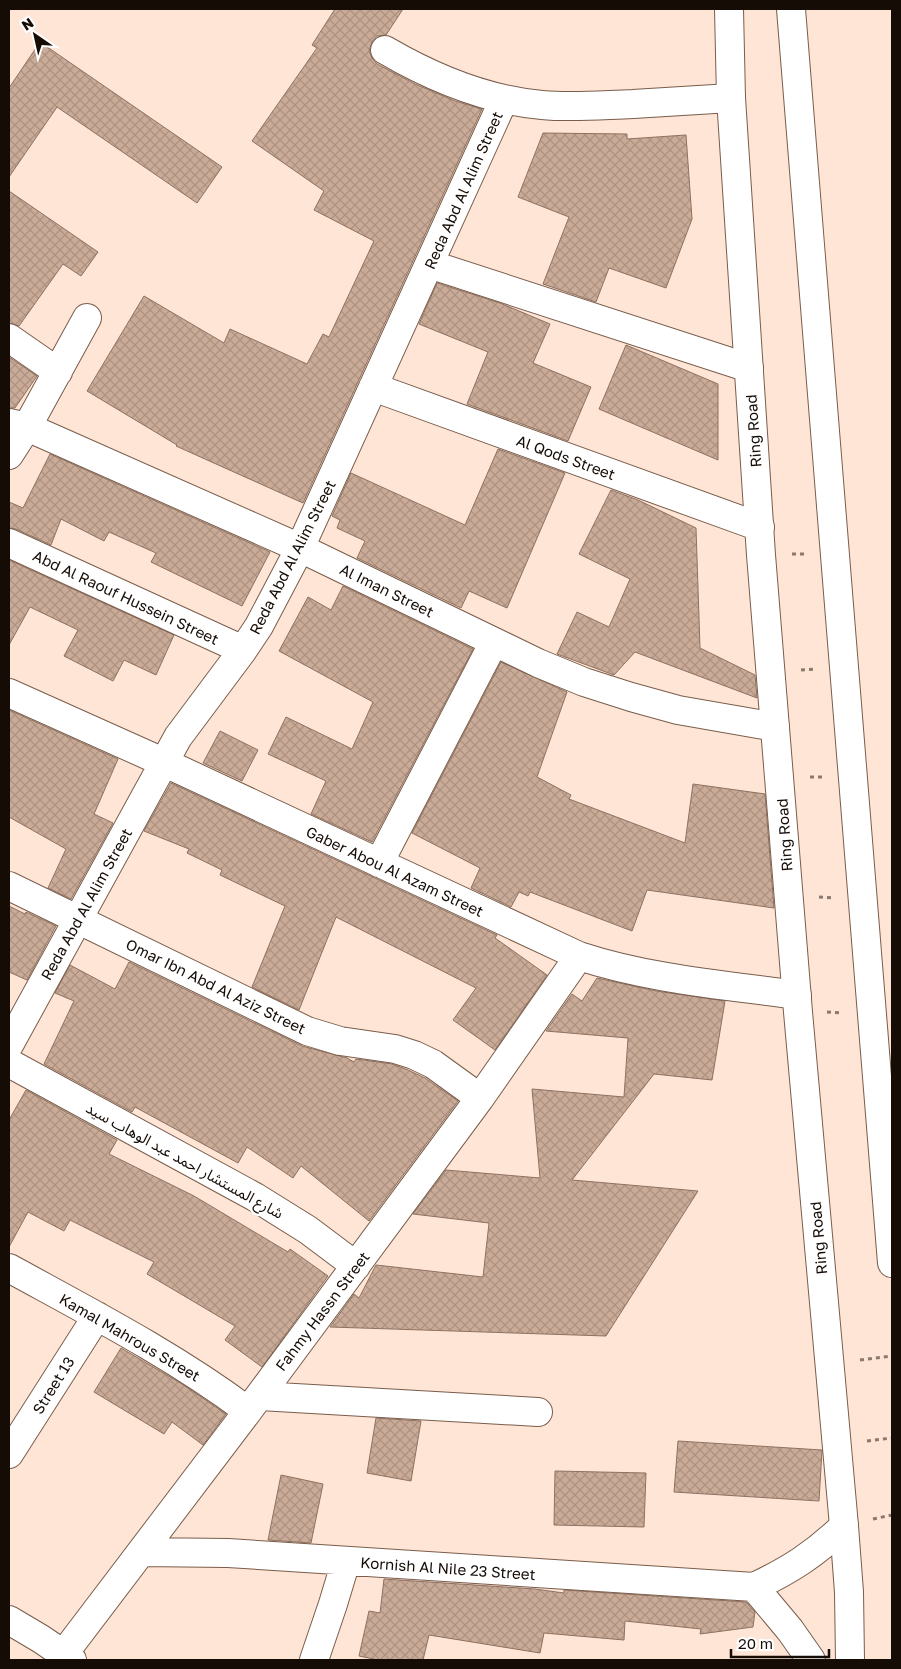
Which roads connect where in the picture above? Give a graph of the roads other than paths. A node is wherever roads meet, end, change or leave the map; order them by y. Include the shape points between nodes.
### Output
1 (729, 9) edge
2 (790, 9) edge
3 (385, 50) dead end
4 (732, 98) junction
5 (504, 99) junction
6 (429, 264) junction
7 (87, 318) dead end
8 (9, 338) edge
9 (749, 368) junction
10 (58, 372) junction
11 (374, 387) junction
12 (18, 425) edge
13 (9, 455) edge
14 (760, 527) junction
15 (9, 543) edge
16 (300, 548) junction
17 (494, 642) junction
18 (243, 650) junction
19 (9, 693) edge
20 (776, 727) junction
21 (163, 762) junction
22 (380, 863) junction
23 (9, 886) edge
24 (79, 919) junction
25 (579, 956) junction
26 (798, 1003) junction
27 (9, 1044) edge
28 (9, 1063) edge
29 (480, 1098) junction
30 (892, 1263) edge
31 (356, 1266) junction
32 (9, 1268) edge
33 (97, 1316) junction
34 (254, 1404) junction
35 (538, 1412) dead end
36 (9, 1454) edge
37 (844, 1526) junction
38 (141, 1552) junction
39 (346, 1561) junction
40 (754, 1587) junction
41 (9, 1620) edge
42 (65, 1658) edge
43 (314, 1660) edge
44 (811, 1660) edge
45 (850, 1660) edge

1 - 4 main road, Ring Road
2 - 30 main road
3 - 5 main road via 442,79
4 - 5 main road via 576,107
4 - 9 main road, Ring Road
5 - 6 main road, Reda Abd Al Alim Street
6 - 9 main road
6 - 11 main road, Reda Abd Al Alim Street
7 - 10 main road
8 - 10 main road
9 - 14 main road, Ring Road
10 - 12 main road
11 - 14 main road, Al Qods Street
11 - 16 main road, Reda Abd Al Alim Street
12 - 13 main road
12 - 16 main road, Al Iman Street
14 - 20 main road, Ring Road
15 - 18 main road, Abd Al Raouf Hussein Street
16 - 17 main road, Al Iman Street
16 - 18 main road, Reda Abd Al Alim Street
17 - 20 main road, Al Iman Street via 538,663 631,698 727,720
17 - 22 main road
18 - 21 main road, Reda Abd Al Alim Street
19 - 21 main road, Gaber Abou Al Azam Street
20 - 26 main road, Ring Road
21 - 22 main road, Gaber Abou Al Azam Street
21 - 24 main road, Reda Abd Al Alim Street
22 - 25 main road, Gaber Abou Al Azam Street
23 - 24 main road, Omar Ibn Abd Al Aziz Street
24 - 27 main road, Reda Abd Al Alim Street
24 - 29 main road, Omar Ibn Abd Al Aziz Street via 307,1031 340,1041 414,1055
25 - 26 main road, Gaber Abou Al Azam Street via 608,966
25 - 29 main road, Fahmy Hassn Street
26 - 37 main road, Ring Road
28 - 31 main road, شارع المستشار احمد عبد الوهاب سيد via 256,1197
29 - 31 main road, Fahmy Hassn Street
31 - 34 main road, Fahmy Hassn Street
32 - 33 main road, Kamal Mahrous Street
33 - 34 main road, Kamal Mahrous Street
33 - 36 main road, Street 13
34 - 35 main road
34 - 38 main road, Fahmy Hassn Street
37 - 40 main road via 803,1561
37 - 45 main road, Ring Road
38 - 39 main road, Kornish Al Nile 23 Street via 228,1553
38 - 42 main road, Fahmy Hassn Street
39 - 40 main road, Kornish Al Nile 23 Street
39 - 43 main road
40 - 44 main road
41 - 42 main road

